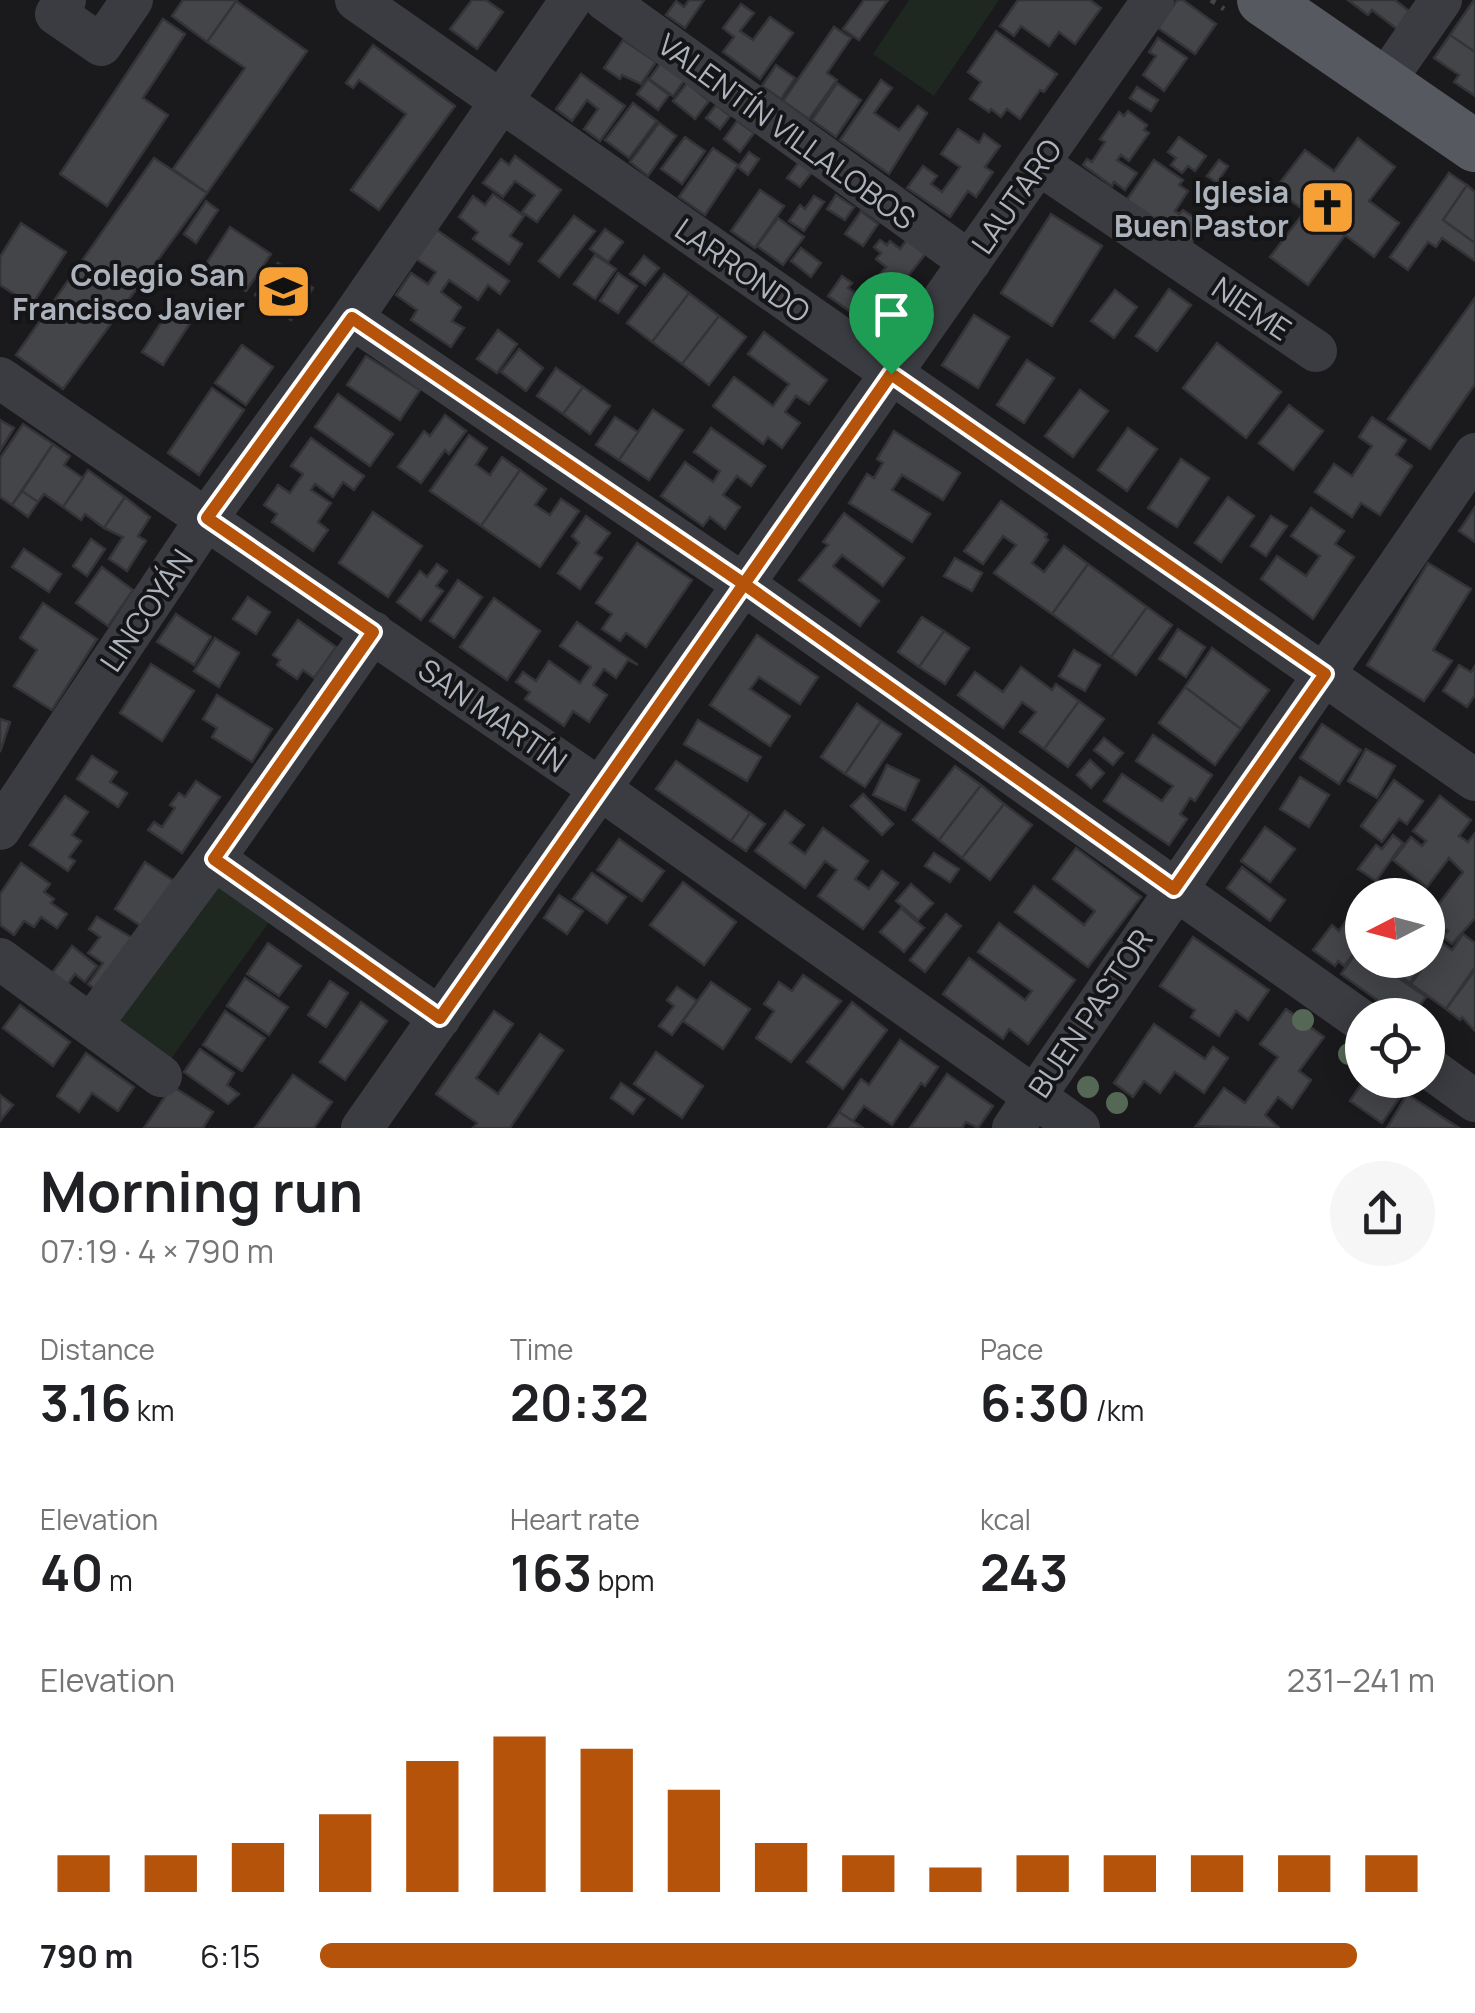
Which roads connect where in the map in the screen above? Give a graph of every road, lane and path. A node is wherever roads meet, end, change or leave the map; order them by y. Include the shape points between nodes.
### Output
1 (65, 0) edge
2 (132, 0) edge
3 (356, 0) edge
4 (572, 0) edge
5 (605, 0) edge
6 (1153, 0) edge
7 (1264, 0) edge
8 (1442, 0) edge
9 (1384, 82) junction
10 (499, 100) junction
11 (1475, 146) edge
12 (1038, 164) junction
13 (970, 262) junction
14 (352, 318) junction
15 (1316, 351) dead end
16 (891, 374) junction
17 (0, 378) edge
18 (1475, 454) edge
19 (207, 518) junction
20 (744, 584) junction
21 (373, 632) junction
22 (1325, 674) junction
23 (1475, 780) edge
24 (600, 789) junction
25 (0, 830) edge
26 (214, 859) junction
27 (1174, 889) junction
28 (0, 959) edge
29 (1345, 1010) edge
30 (440, 1018) junction
31 (91, 1024) junction
32 (162, 1076) dead end
33 (1445, 1079) edge
34 (1475, 1101) edge
35 (1024, 1112) edge
36 (362, 1128) edge
37 (1079, 1128) edge

1 - 2 street via 56,14 101,45
3 - 10 street, LARRONDO
4 - 10 street, LINCOYÁN
5 - 13 street, VALENTÍN VILLALOBOS
6 - 12 street, LAUTARO
7 - 9 main road
8 - 9 street
9 - 11 main road
10 - 14 street, LINCOYÁN
10 - 16 street, LARRONDO
12 - 13 street, LAUTARO
12 - 15 street, NIEME
13 - 16 street, LAUTARO
14 - 19 street, LINCOYÁN
14 - 20 street
16 - 20 street, LAUTARO
16 - 22 street, LARRONDO
17 - 19 street, SAN MARTÍN
18 - 22 street, BUEN PASTOR
19 - 21 street, SAN MARTÍN
19 - 25 street, LINCOYÁN
20 - 24 street, LAUTARO
20 - 27 street
21 - 24 street, SAN MARTÍN
21 - 26 street
22 - 23 street, LARRONDO
22 - 27 street, BUEN PASTOR
24 - 30 street, LAUTARO
24 - 35 street, SAN MARTÍN
26 - 30 street
26 - 31 street
27 - 29 street
27 - 35 street, BUEN PASTOR
28 - 31 street
30 - 36 street, LAUTARO
31 - 32 street
33 - 34 street
35 - 37 street, SAN MARTÍN

